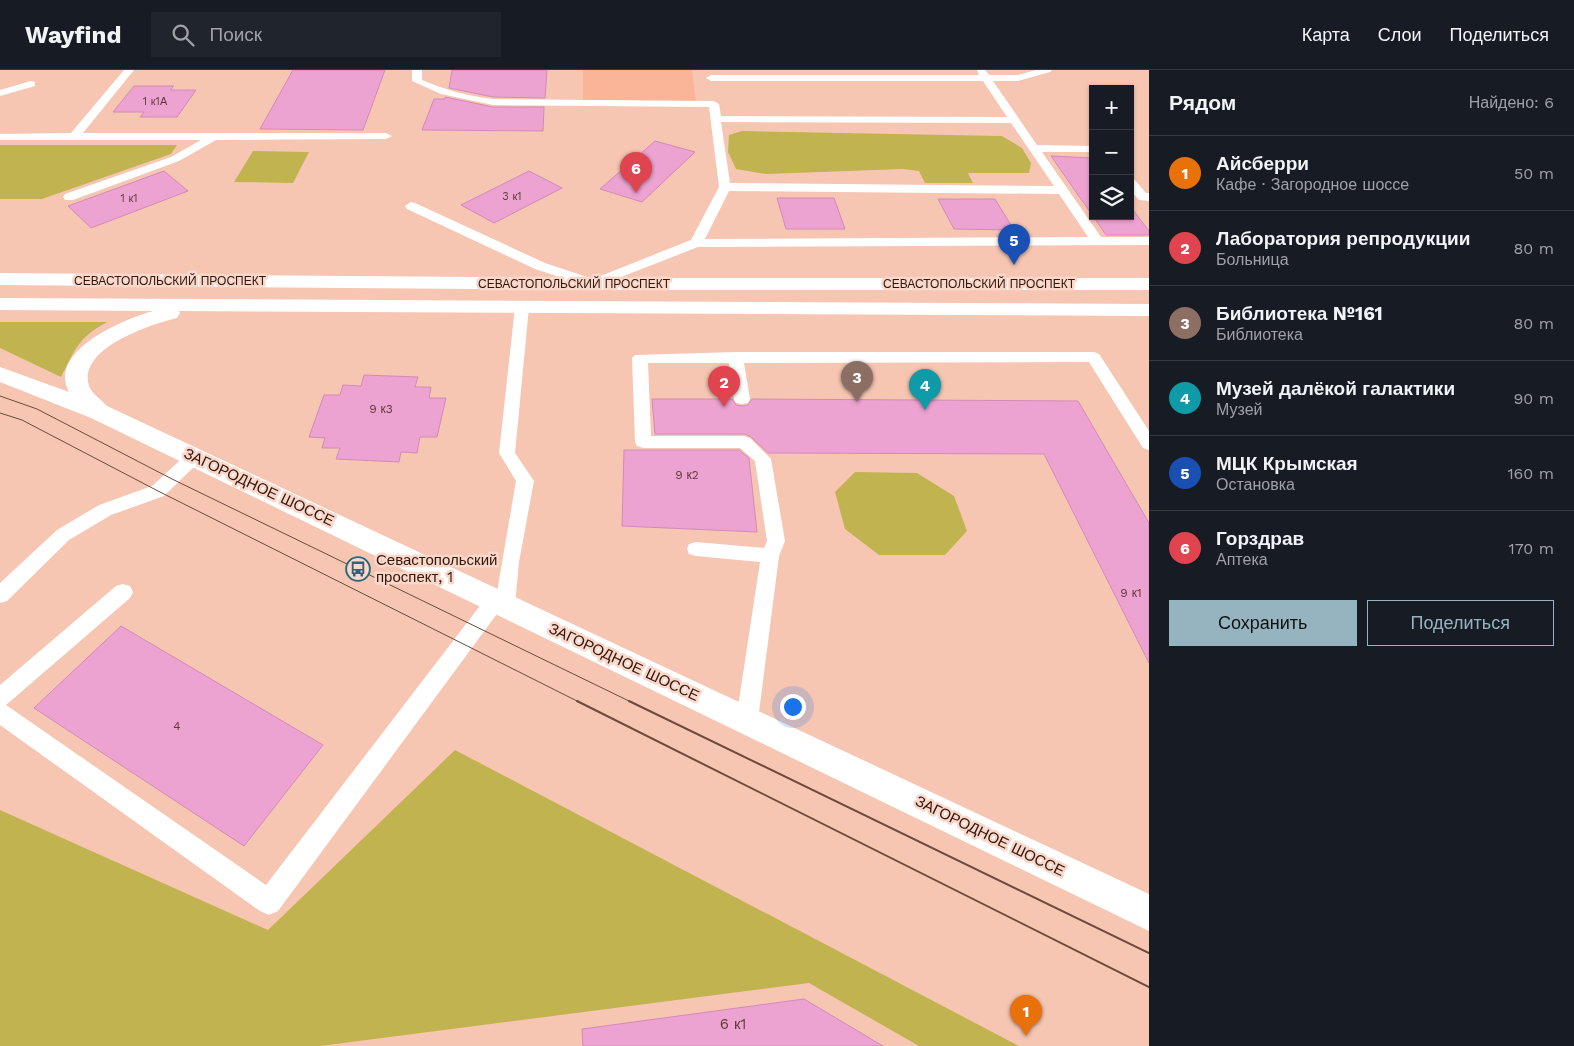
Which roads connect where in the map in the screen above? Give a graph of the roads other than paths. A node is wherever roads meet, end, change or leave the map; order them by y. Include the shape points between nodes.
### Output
1 (129, 70) edge
2 (417, 70) edge
3 (1047, 70) edge
4 (983, 74) edge
5 (31, 84) dead end
6 (712, 87) edge
7 (0, 94) edge
8 (716, 119) junction
9 (1014, 120) junction
10 (386, 136) dead end
11 (0, 137) edge
12 (213, 137) junction
13 (73, 138) junction
14 (1034, 148) junction
15 (1089, 149) edge
16 (725, 187) junction
17 (1134, 187) edge
18 (1062, 190) junction
19 (69, 197) dead end
20 (1149, 198) edge
21 (411, 206) dead end
22 (1097, 241) junction
23 (1149, 242) edge
24 (696, 243) junction
25 (0, 279) edge
26 (593, 284) junction
27 (1149, 284) edge
28 (0, 304) edge
29 (228, 305) junction
30 (522, 307) junction
31 (1149, 310) edge
32 (736, 357) junction
33 (0, 374) edge
34 (742, 399) dead end
35 (99, 412) junction
36 (1149, 444) edge
37 (194, 457) junction
38 (696, 549) dead end
39 (770, 556) junction
40 (123, 592) dead end
41 (0, 595) edge
42 (500, 603) junction
43 (0, 698) edge
44 (0, 713) edge
45 (747, 720) junction
46 (1149, 913) edge

1 - 13 lane
2 - 6 lane via 417,81 437,91 493,102
3 - 4 lane via 1018,78
4 - 6 lane
4 - 9 lane
5 - 7 lane
6 - 8 lane
8 - 9 lane
8 - 16 lane
9 - 14 lane
10 - 12 lane
11 - 13 lane
12 - 13 lane
12 - 19 lane via 175,159
14 - 15 lane
14 - 18 lane
16 - 18 lane
16 - 24 lane
17 - 20 lane via 1143,198
18 - 22 lane
21 - 26 lane via 540,266
22 - 23 lane
22 - 24 lane
24 - 26 lane
25 - 26 main road, СЕВАСТОПОЛЬСКИЙ ПРОСПЕКТ
26 - 27 main road, СЕВАСТОПОЛЬСКИЙ ПРОСПЕКТ
28 - 29 main road, СЕВАСТОПОЛЬСКИЙ ПРОСПЕКТ
29 - 30 main road, СЕВАСТОПОЛЬСКИЙ ПРОСПЕКТ
29 - 35 main road, ЗАГОРОДНОЕ ШОССЕ via 192,308 153,317 125,328 94,347 80,367 77,382 81,392
30 - 31 main road, СЕВАСТОПОЛЬСКИЙ ПРОСПЕКТ
30 - 42 lane via 507,453 525,480
32 - 34 lane
32 - 36 lane via 1094,356
32 - 39 lane via 640,358 643,442 745,437 763,459 776,541
33 - 35 main road, ЗАГОРОДНОЕ ШОССЕ
35 - 37 main road, ЗАГОРОДНОЕ ШОССЕ
37 - 41 lane via 158,491 105,510 63,535
37 - 42 main road, ЗАГОРОДНОЕ ШОССЕ
38 - 39 lane
39 - 45 lane
40 - 43 lane
42 - 44 lane via 269,902
42 - 45 main road, ЗАГОРОДНОЕ ШОССЕ
45 - 46 main road, ЗАГОРОДНОЕ ШОССЕ

